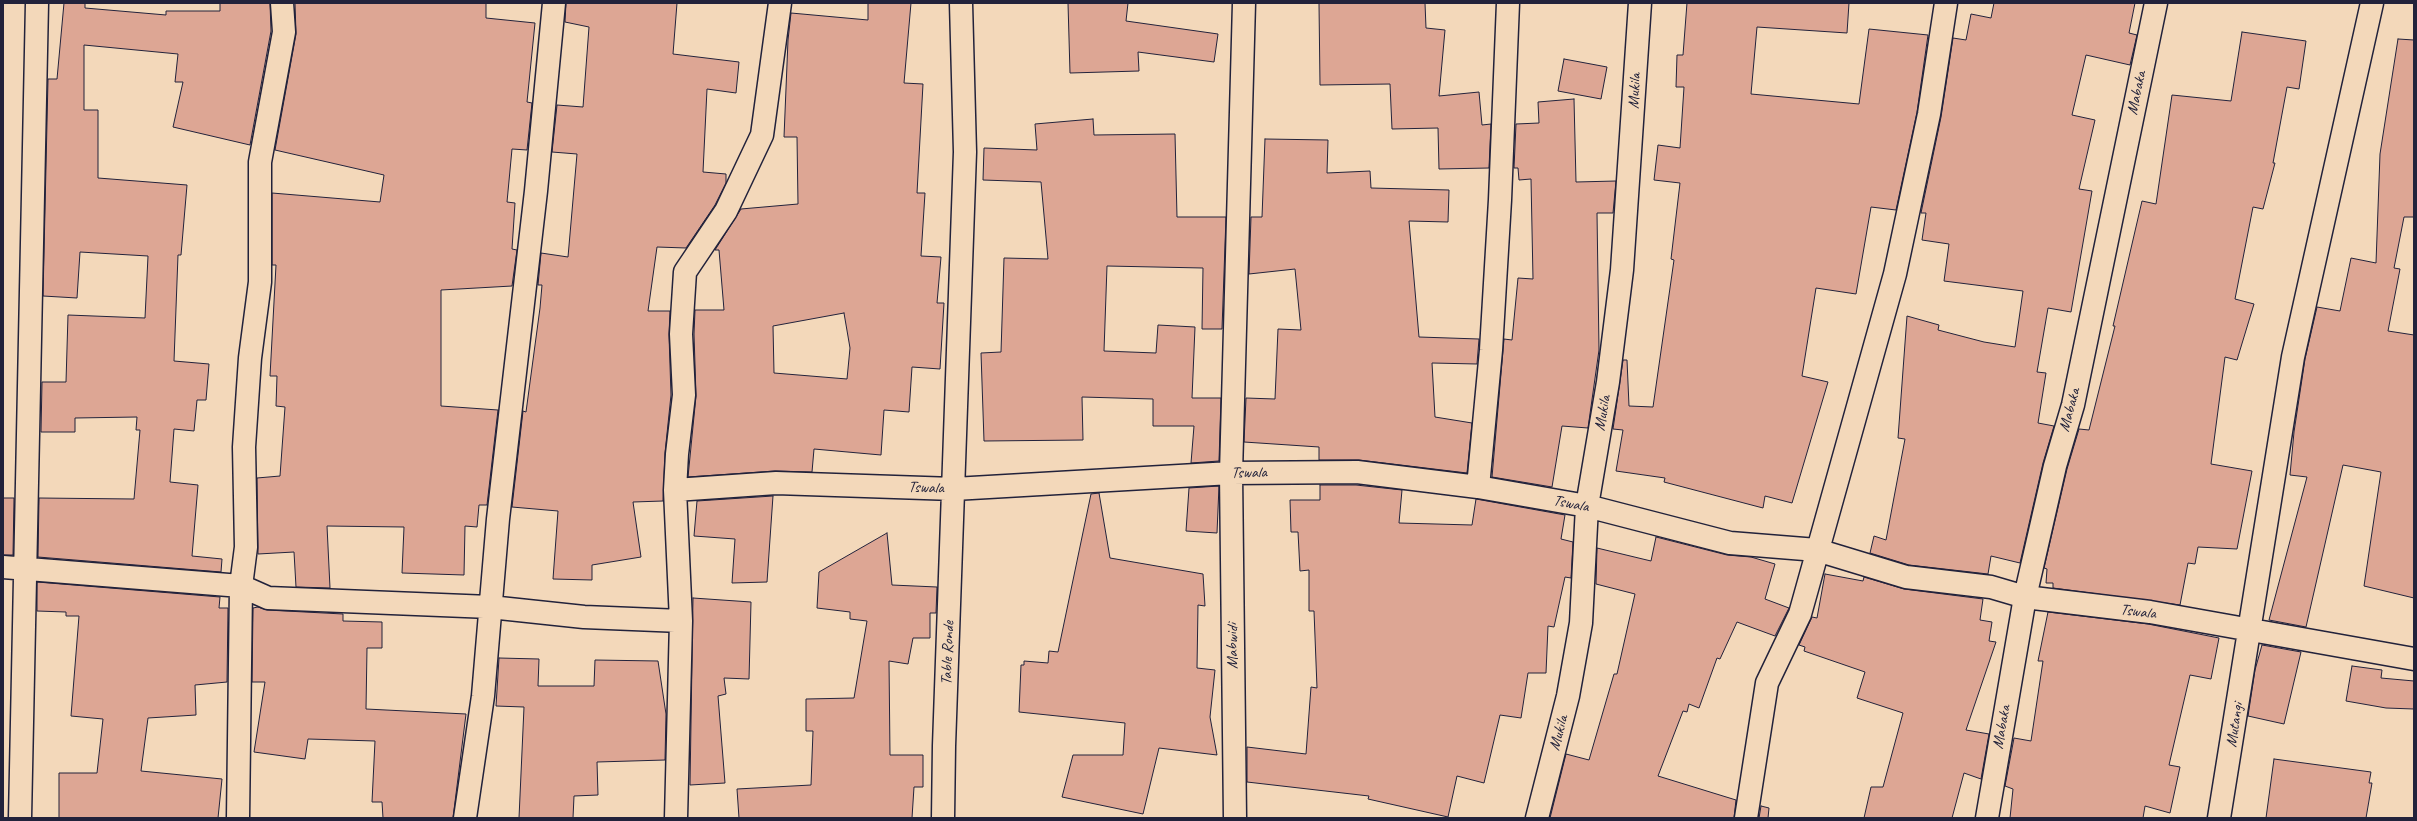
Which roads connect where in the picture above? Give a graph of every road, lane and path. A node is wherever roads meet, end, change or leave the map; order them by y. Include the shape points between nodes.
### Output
1 (37, 3) edge
2 (282, 3) edge
3 (554, 3) edge
4 (780, 3) edge
5 (961, 3) edge
6 (1244, 3) edge
7 (1508, 3) edge
8 (1640, 3) edge
9 (1946, 3) edge
10 (2156, 3) edge
11 (2372, 3) edge
12 (1232, 473) junction
13 (1478, 487) junction
14 (954, 489) junction
15 (675, 490) junction
16 (1587, 506) junction
17 (1817, 550) junction
18 (13, 568) edge
19 (241, 586) junction
20 (2025, 597) junction
21 (490, 607) junction
22 (681, 621) junction
23 (2250, 631) junction
24 (2414, 659) edge
25 (20, 818) edge
26 (238, 818) edge
27 (465, 818) edge
28 (676, 818) edge
29 (944, 818) edge
30 (1235, 818) edge
31 (1537, 818) edge
32 (1746, 818) edge
33 (1987, 818) edge
34 (2219, 818) edge

1 - 18 street
2 - 19 street via 284,32 260,162 260,282 250,358 245,432 246,547
3 - 21 street
4 - 15 street via 762,135 726,211 685,272 681,334 684,395 676,454
5 - 14 street, Table Ronde via 964,152
6 - 12 street, Mabwidi
7 - 13 street via 1491,350
8 - 16 street, Mukila via 1622,270 1608,382
9 - 17 street via 1929,114 1895,274
10 - 20 street, Mabaka via 2073,405 2055,466
11 - 23 street, Mutangi via 2293,357
12 - 13 street, Tswala via 1357,472
12 - 14 street, Tswala
12 - 30 street, Mabwidi
13 - 16 street, Tswala
14 - 15 street, Tswala via 776,483
14 - 29 street, Table Ronde via 944,746
15 - 22 street
16 - 17 street, Tswala via 1730,543
16 - 31 street, Mukila via 1582,622 1568,696
17 - 20 street, Tswala via 1906,577 1991,587
17 - 32 street via 1800,614 1767,683
18 - 19 street
18 - 25 street
19 - 21 street via 268,598
19 - 26 street
20 - 23 street, Tswala via 2150,612
20 - 33 street, Mabaka
21 - 22 street via 584,617
21 - 27 street via 483,696
22 - 28 street
23 - 24 street, Tswala
23 - 34 street, Mutangi

